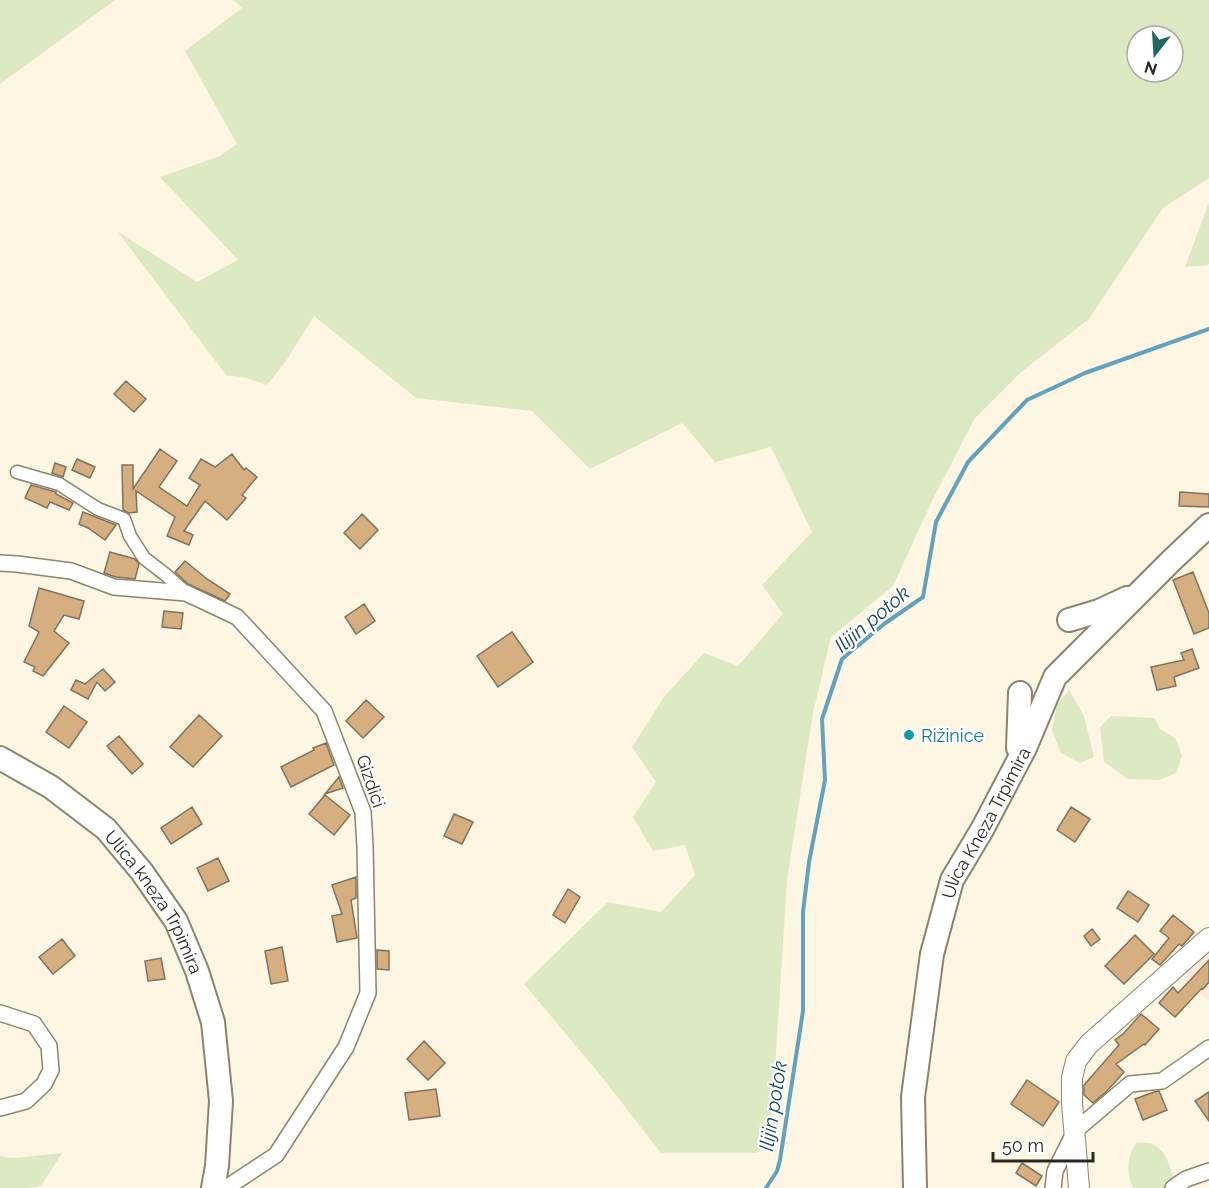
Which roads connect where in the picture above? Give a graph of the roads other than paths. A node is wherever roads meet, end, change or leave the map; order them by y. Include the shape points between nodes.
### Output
1 (17, 472) dead end
2 (1209, 525) edge
3 (0, 563) edge
4 (1142, 591) junction
5 (186, 593) junction
6 (1069, 620) dead end
7 (1020, 693) dead end
8 (0, 758) edge
9 (1017, 762) junction
10 (1209, 938) edge
11 (0, 1013) edge
12 (1209, 1048) edge
13 (0, 1108) edge
14 (1075, 1131) junction
15 (1209, 1171) edge
16 (213, 1188) edge
17 (226, 1188) edge
18 (915, 1188) edge
19 (1053, 1188) edge
20 (1079, 1188) edge
21 (1173, 1188) edge

1 - 5 street via 59,484 98,509 124,519 144,558
2 - 4 main road, Ulica Kneza Trpimira
3 - 5 street, Gizdići via 71,571 114,587
4 - 6 main road
4 - 9 main road, Ulica Kneza Trpimira via 1055,677
5 - 17 street, Gizdići via 237,617 324,711 363,812 368,993 346,1047 276,1155
7 - 9 main road
8 - 16 main road, Ulica kneza Trpimira via 51,787 106,829 176,921 213,1022 221,1101
9 - 18 main road, Ulica Kneza Trpimira via 952,879 932,954 913,1097
10 - 14 street via 1089,1044 1076,1061 1072,1078
11 - 13 street via 34,1024 49,1046 51,1070 44,1084 26,1101
12 - 14 street via 1162,1081 1130,1084
14 - 19 street via 1055,1171
14 - 20 street
15 - 21 street

